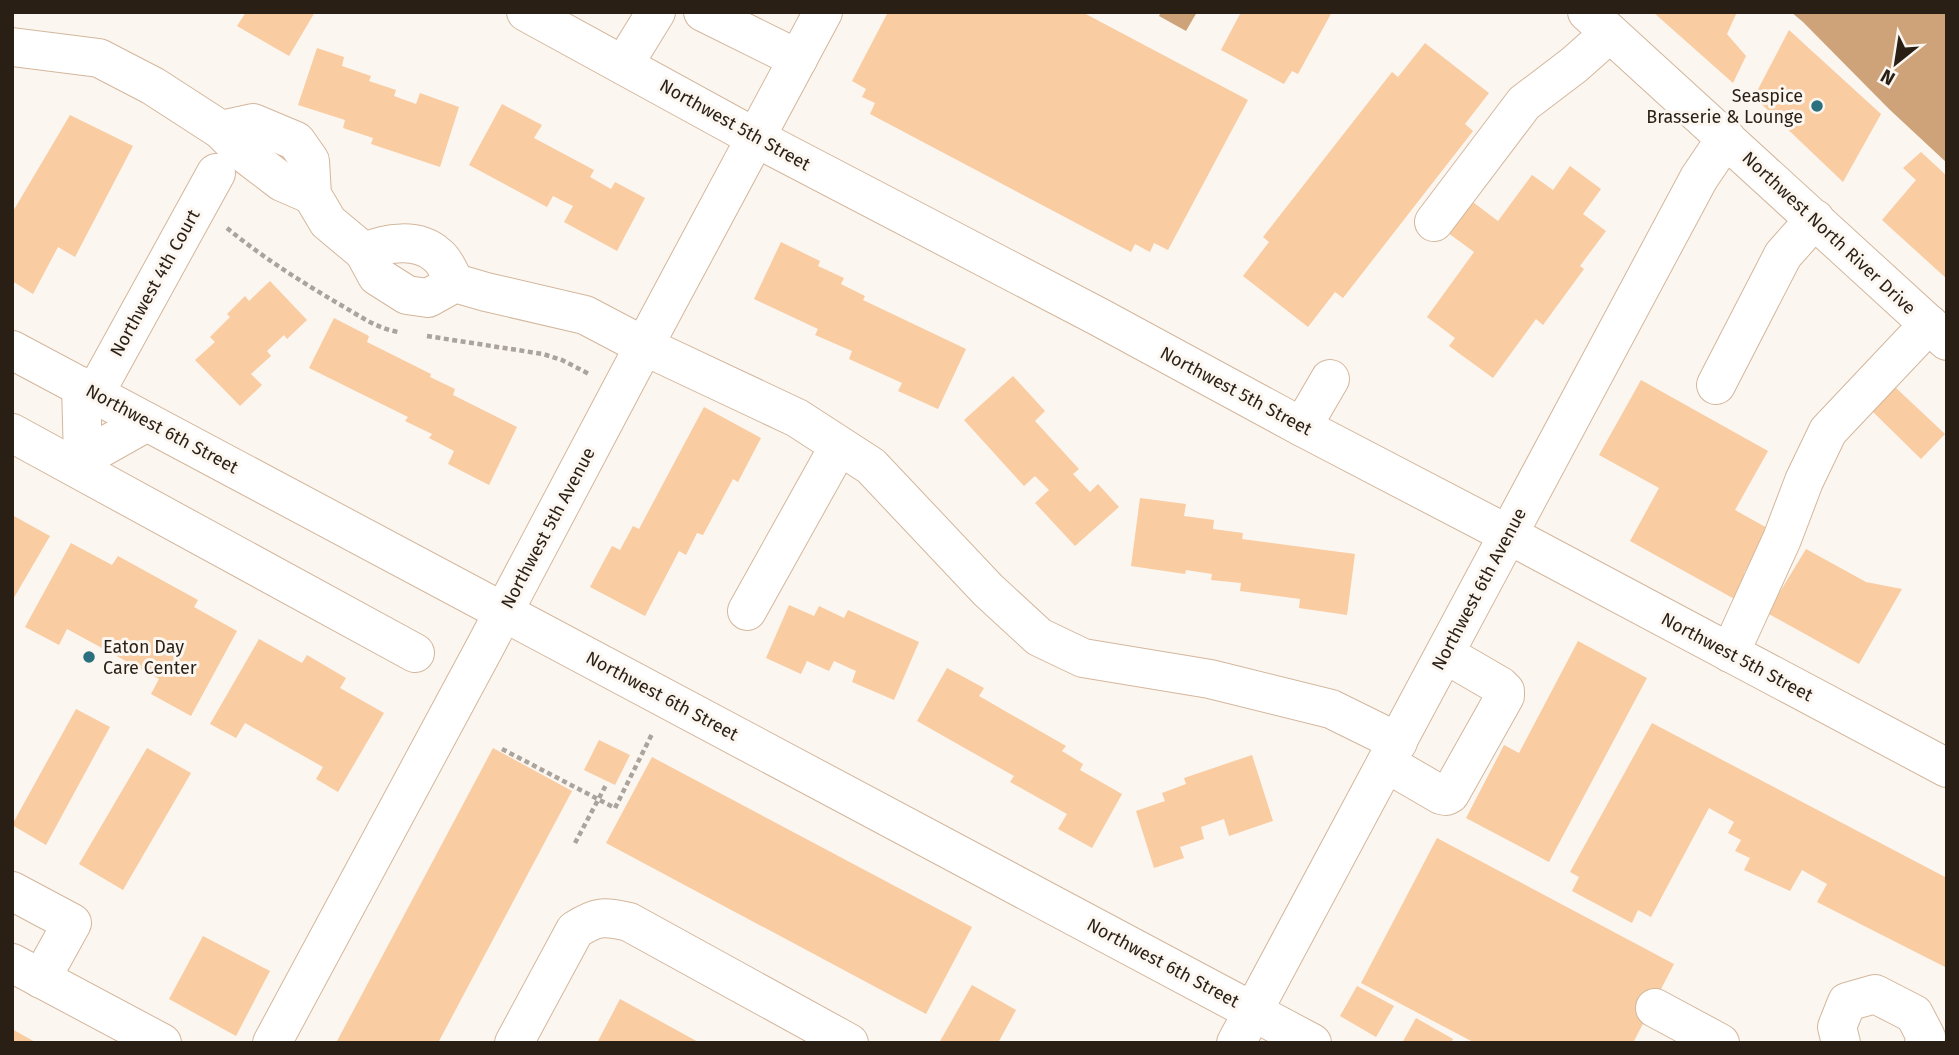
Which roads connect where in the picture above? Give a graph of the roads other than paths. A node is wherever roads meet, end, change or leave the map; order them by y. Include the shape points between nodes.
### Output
1 (526, 12) edge
2 (656, 12) edge
3 (703, 12) edge
4 (823, 12) edge
5 (1598, 22) edge
6 (12, 47) edge
7 (798, 60) junction
8 (624, 64) junction
9 (756, 138) junction
10 (1726, 138) junction
11 (216, 173) dead end
12 (1815, 219) junction
13 (1434, 222) dead end
14 (1938, 332) edge
15 (644, 346) junction
16 (12, 349) edge
17 (1330, 379) dead end
18 (1716, 385) dead end
19 (88, 390) junction
20 (147, 422) junction
21 (1302, 427) junction
22 (12, 433) edge
23 (839, 446) junction
24 (80, 463) junction
25 (1509, 535) junction
26 (747, 611) dead end
27 (504, 612) junction
28 (415, 653) dead end
29 (1730, 653) junction
30 (1445, 654) junction
31 (1392, 753) junction
32 (1944, 759) edge
33 (12, 891) edge
34 (26, 971) edge
35 (1655, 1008) dead end
36 (1244, 1027) edge
37 (162, 1043) edge
38 (272, 1043) edge
39 (514, 1043) edge
40 (849, 1043) edge
41 (1312, 1043) edge
42 (1720, 1043) edge
43 (1841, 1043) edge
44 (1924, 1043) edge

1 - 8 main road, Northwest 5th Street
2 - 8 main road
3 - 7 main road
4 - 7 main road, Northwest 5th Avenue
5 - 10 main road, Northwest North River Drive
5 - 13 main road via 1574,65 1524,103
6 - 15 main road via 99,58 221,130 253,123 296,141 310,161 312,195 328,222 364,253 381,245 415,244 438,255 455,283 585,315
7 - 9 main road, Northwest 5th Avenue
8 - 9 main road, Northwest 5th Street
9 - 15 main road, Northwest 5th Avenue
9 - 21 main road, Northwest 5th Street
10 - 12 main road, Northwest North River Drive
10 - 25 main road, Northwest 6th Avenue via 1699,178
11 - 19 main road, Northwest 4th Court
12 - 14 main road, Northwest North River Drive
12 - 18 main road via 1783,255
14 - 29 main road via 1828,431
15 - 23 main road via 797,418
15 - 27 main road, Northwest 5th Avenue
16 - 19 main road, Northwest 6th Street
17 - 21 main road
19 - 20 main road, Northwest 6th Street
19 - 24 main road
20 - 24 main road
20 - 27 main road, Northwest 6th Street
21 - 25 main road, Northwest 5th Street
22 - 24 main road
23 - 26 main road
23 - 31 main road via 871,466 1039,637 1083,658 1210,679 1331,709
24 - 28 main road
25 - 29 main road, Northwest 5th Street
25 - 30 main road, Northwest 6th Avenue
27 - 36 main road, Northwest 6th Street
27 - 38 main road, Northwest 5th Avenue
29 - 32 main road, Northwest 5th Street
30 - 31 main road, Northwest 6th Avenue
30 - 31 main road via 1500,685 1505,696 1447,796
31 - 36 main road, Northwest 6th Avenue
33 - 34 main road via 72,923
34 - 37 main road
35 - 42 main road
36 - 41 main road, Northwest 6th Street
39 - 40 main road via 575,930 590,920 608,917 629,922
43 - 44 main road via 1837,1027 1847,1002 1875,994 1914,1014 1926,1037

